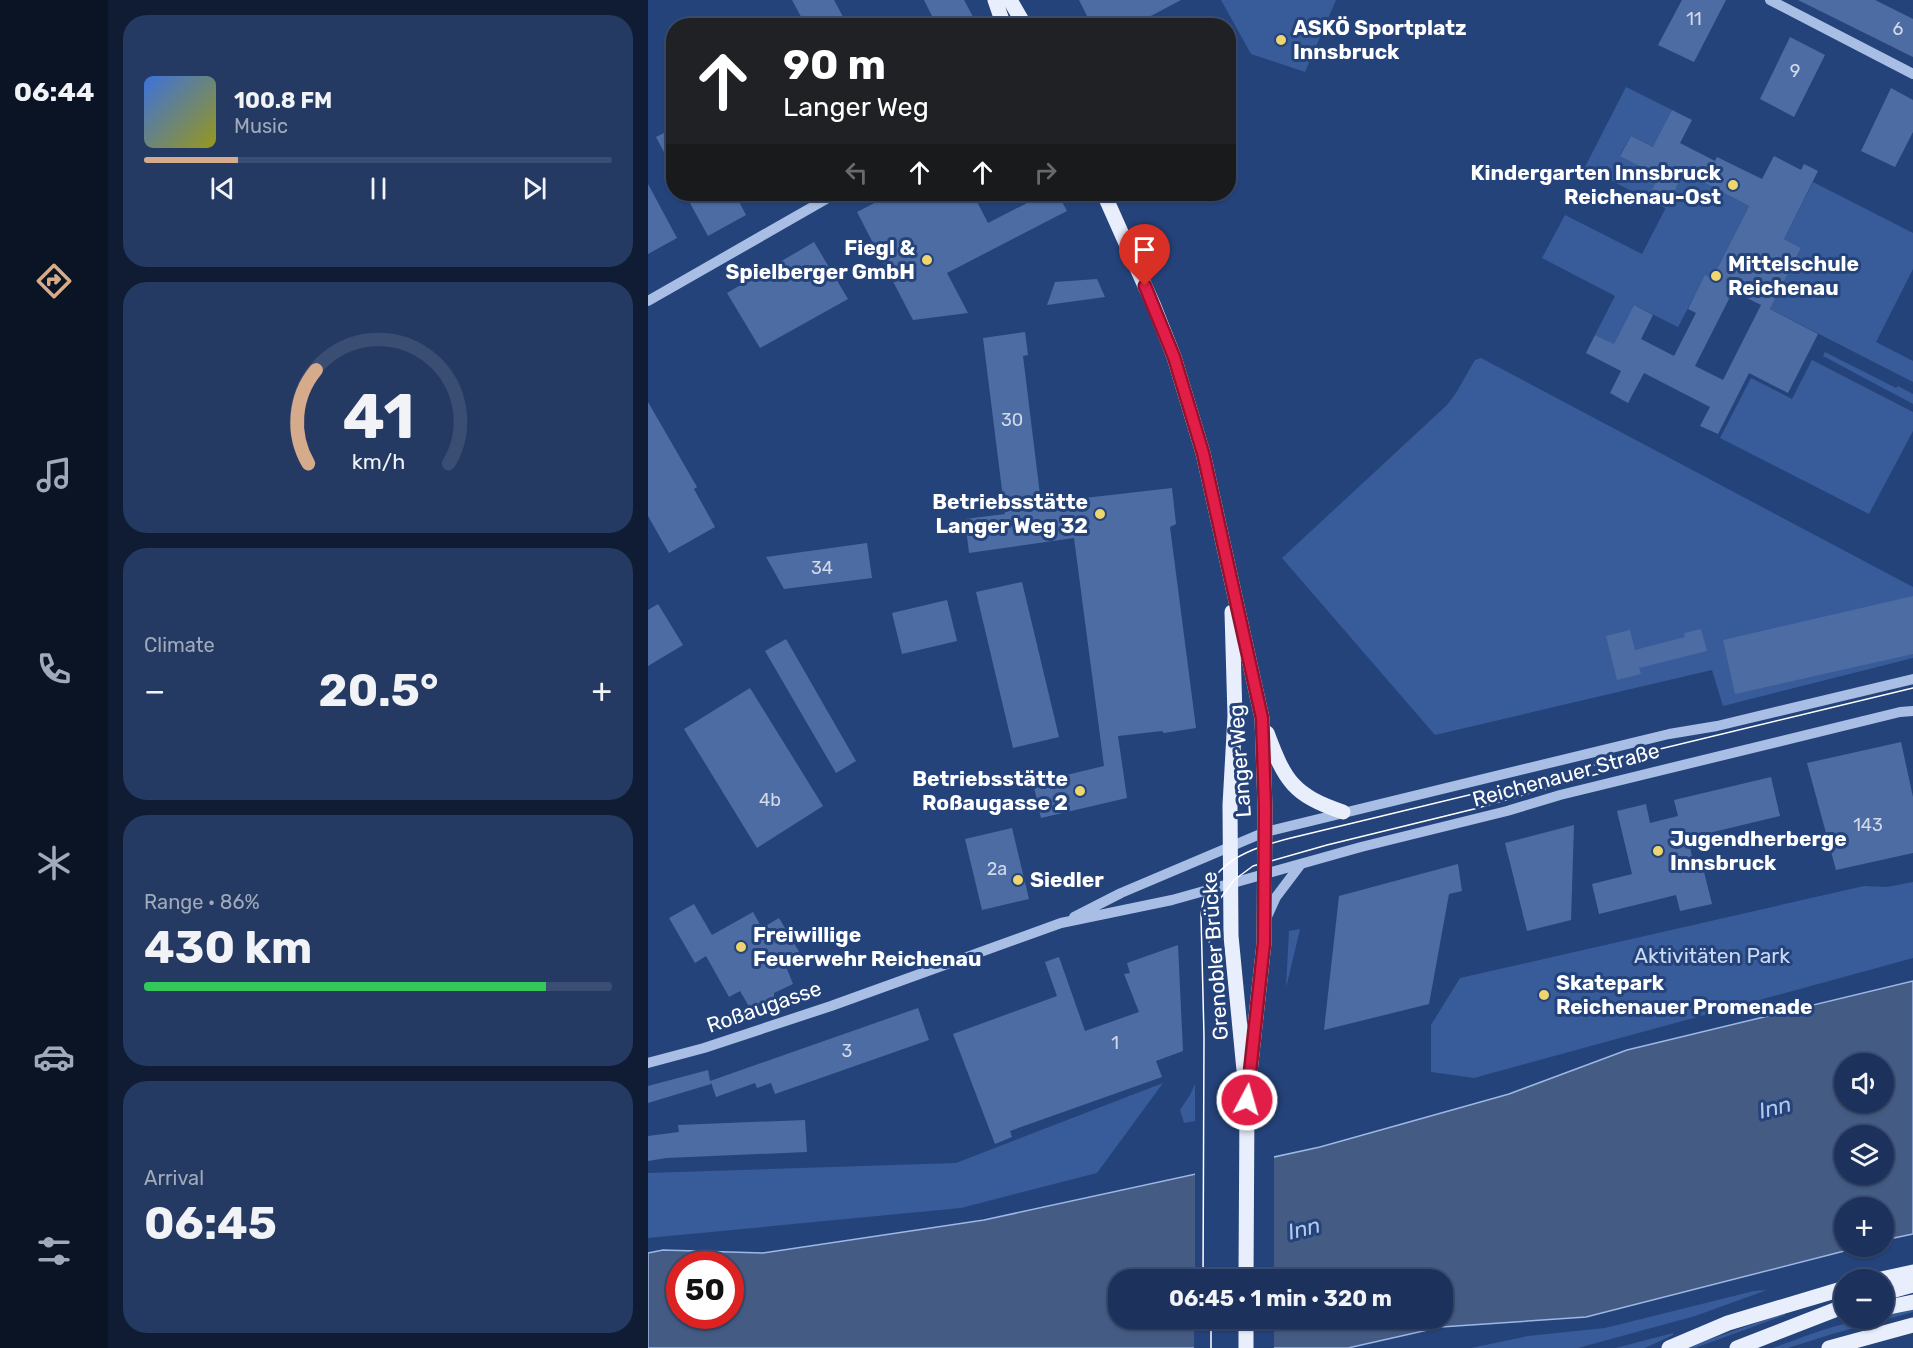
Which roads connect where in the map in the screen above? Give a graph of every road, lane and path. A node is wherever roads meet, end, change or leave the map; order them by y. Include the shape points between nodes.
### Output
1 (996, 0) edge
2 (1010, 0) edge
3 (1770, 0) edge
4 (1002, 18) edge
5 (1020, 18) edge
6 (1913, 74) edge
7 (824, 201) edge
8 (1107, 201) edge
9 (648, 301) edge
10 (1231, 577) junction
11 (1913, 679) edge
12 (1913, 706) edge
13 (1913, 711) edge
14 (1900, 712) junction
15 (1262, 718) junction
16 (1343, 812) junction
17 (1265, 832) junction
18 (1230, 845) junction
19 (1301, 864) junction
20 (1264, 874) junction
21 (1230, 884) junction
22 (1061, 923) junction
23 (1264, 924) junction
24 (648, 1063) edge
25 (1247, 1100) junction
26 (1246, 1269) edge
27 (1913, 1272) edge
28 (1894, 1276) edge
29 (1913, 1285) edge
30 (1894, 1290) edge
31 (1834, 1291) edge
32 (1913, 1302) edge
33 (1894, 1306) edge
34 (1834, 1310) edge
35 (1834, 1320) edge
36 (1913, 1325) edge
37 (1246, 1329) edge
38 (1776, 1333) junction
39 (1246, 1348) edge
40 (1669, 1348) edge
41 (1737, 1348) edge
42 (1829, 1348) edge

1 - 4 main road
2 - 5 main road
3 - 6 street
7 - 9 street
8 - 10 main road, Langer Weg via 1174,357 1203,453
10 - 15 main road, Langer Weg
10 - 18 main road, Langer Weg via 1235,716
11 - 16 street, Reichenauer Straße
12 - 14 street
13 - 14 street, Reichenauer Straße
14 - 19 street, Reichenauer Straße via 1592,787
15 - 16 main road via 1276,758 1297,790
15 - 17 main road, Langer Weg
16 - 17 street, Reichenauer Straße
17 - 18 street, Reichenauer Straße
17 - 20 main road, Langer Weg
18 - 21 main road, Grenobler Brücke
18 - 22 street, Roßaugasse
19 - 20 street, Reichenauer Straße
19 - 23 street via 1276,897
20 - 21 street, Reichenauer Straße
20 - 23 main road, Grenobler Brücke
21 - 22 street, Roßaugasse
21 - 25 main road, Grenobler Brücke via 1231,936
22 - 24 street, Roßaugasse via 820,1009
23 - 25 main road, Grenobler Brücke
25 - 26 main road, Grenobler Brücke
27 - 28 main road
29 - 30 main road
31 - 40 main road via 1728,1323
32 - 33 main road
34 - 38 main road
35 - 38 main road
36 - 42 main road
37 - 39 main road
38 - 41 main road

